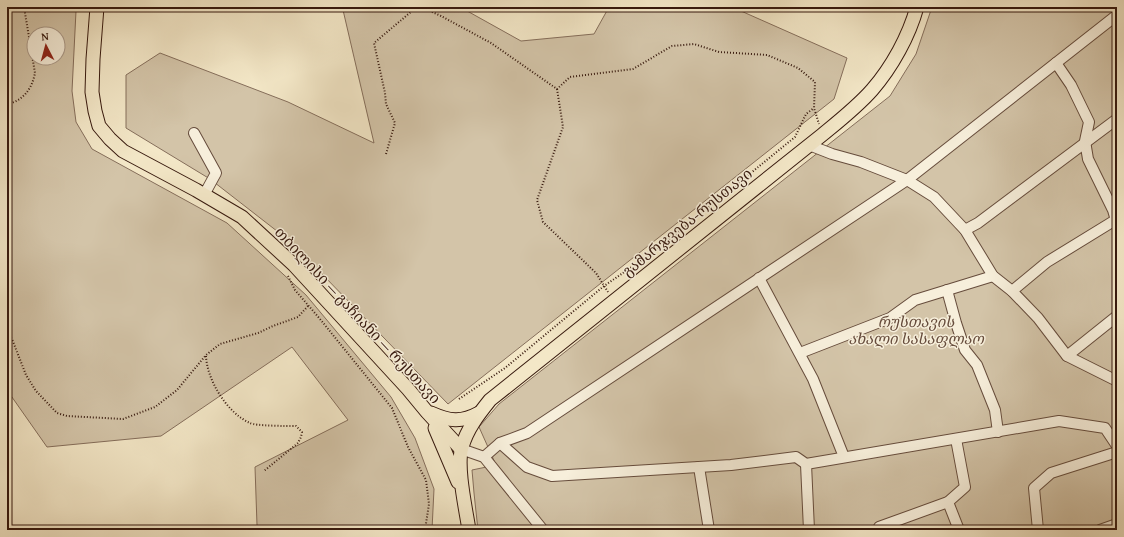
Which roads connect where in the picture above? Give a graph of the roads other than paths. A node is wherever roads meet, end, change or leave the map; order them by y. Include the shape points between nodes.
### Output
1 (97, 7) edge
2 (917, 7) edge
3 (1117, 15) edge
4 (1056, 63) junction
5 (1117, 119) edge
6 (194, 133) dead end
7 (1085, 142) junction
8 (809, 145) junction
9 (906, 180) junction
10 (204, 195) junction
11 (1117, 221) edge
12 (965, 230) junction
13 (993, 276) junction
14 (759, 278) junction
15 (947, 290) junction
16 (1012, 291) junction
17 (1117, 316) edge
18 (800, 353) junction
19 (1067, 356) junction
20 (1117, 381) edge
21 (427, 412) junction
22 (479, 413) junction
23 (998, 432) junction
24 (956, 439) junction
25 (500, 443) junction
26 (1117, 446) edge
27 (461, 449) junction
28 (1117, 452) edge
29 (484, 457) junction
30 (844, 458) junction
31 (806, 464) junction
32 (698, 467) junction
33 (464, 499) junction
34 (948, 502) junction
35 (1117, 524) edge
36 (470, 530) edge
37 (543, 530) edge
38 (709, 530) edge
39 (810, 530) edge
40 (880, 530) edge
41 (959, 530) edge
42 (1038, 530) edge
43 (1100, 530) edge

1 - 10 main road, თბილისი — გაჩიანი — რუსთავი via 92,92 99,126 123,151
2 - 8 main road, გამარჯვება-რუსთავი via 914,19 887,71 850,112
3 - 4 street
4 - 7 street via 1071,85 1089,122
4 - 9 street
5 - 7 street
6 - 10 street via 216,173
7 - 11 street via 1088,159
7 - 12 street via 978,223
8 - 9 street
8 - 22 main road, გამარჯვება-რუსთავი via 490,400
9 - 12 street via 934,197
9 - 14 street
10 - 21 main road, თბილისი — გაჩიანი — რუსთავი via 242,217 286,258
11 - 16 street via 1047,262
12 - 13 street
13 - 15 street
13 - 16 street
14 - 18 street
14 - 25 street via 527,433
15 - 18 street via 915,300 890,318
15 - 23 street via 965,350 977,366 995,410
16 - 19 street via 1038,318
17 - 19 street
18 - 30 street
19 - 20 street
21 - 22 main road via 446,420 472,417
21 - 27 main road, თბილისი — გაჩიანი — რუსთავი
21 - 33 main road via 440,437
22 - 27 main road, გამარჯვება-რუსთავი
23 - 24 street
23 - 26 street via 1059,422 1105,428
24 - 30 street
24 - 34 street via 965,487
25 - 29 street
25 - 32 street via 528,467 552,476
27 - 29 street
27 - 33 main road
28 - 42 street via 1051,473 1034,488
29 - 37 street
30 - 31 street
31 - 32 street via 796,457
31 - 39 street
32 - 38 street
33 - 36 main road
34 - 40 street via 879,528
34 - 41 street
35 - 43 street

